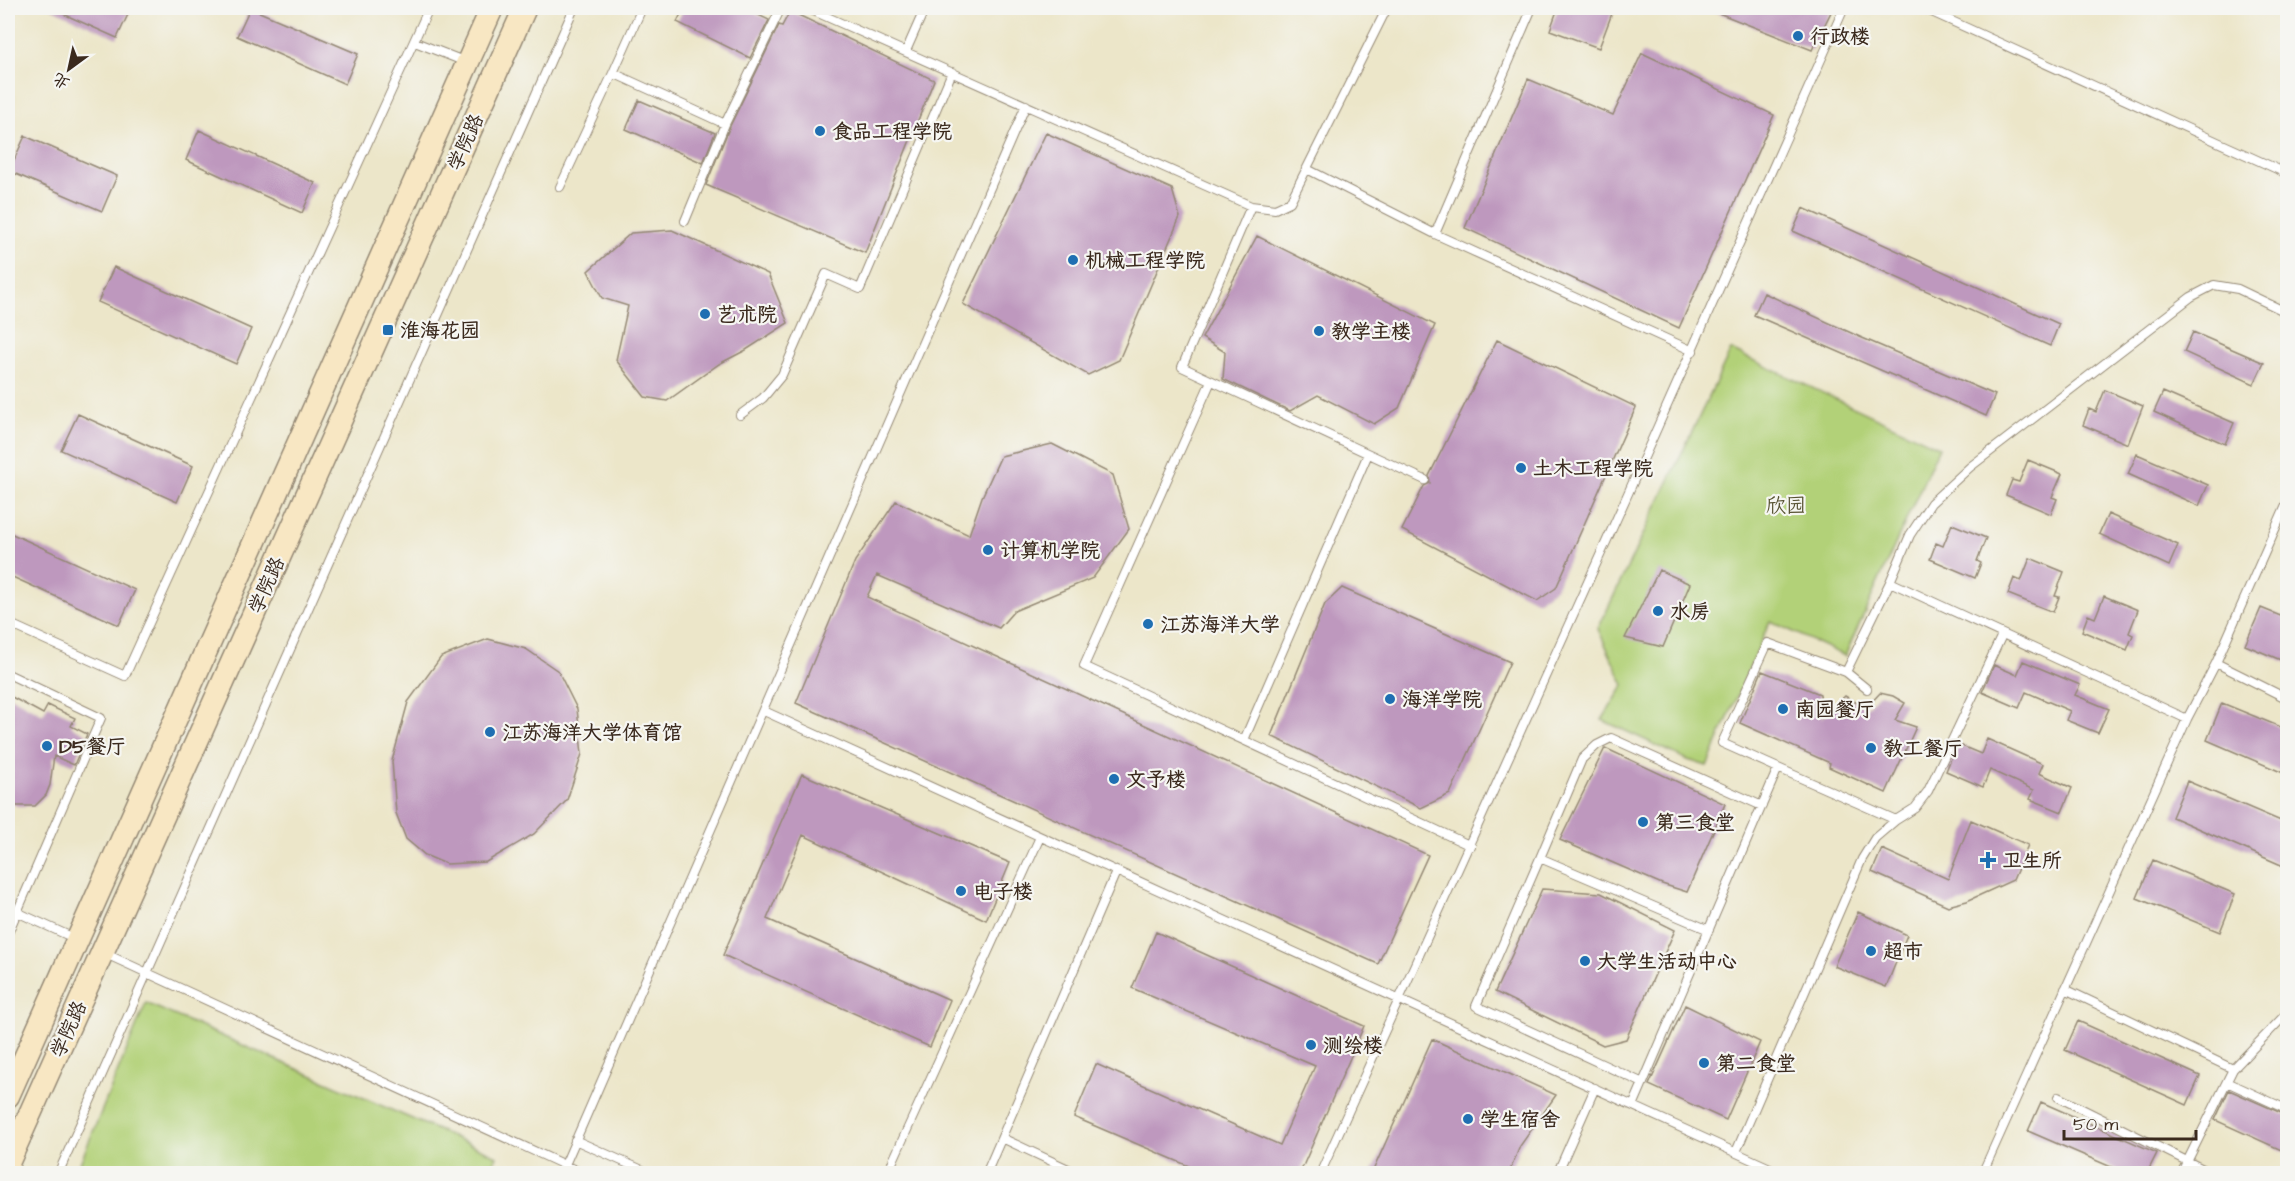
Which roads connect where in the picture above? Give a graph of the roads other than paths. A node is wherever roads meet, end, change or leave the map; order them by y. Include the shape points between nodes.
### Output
1 (429, 8) edge
2 (492, 8) edge
3 (525, 8) edge
4 (574, 8) edge
5 (642, 8) edge
6 (781, 8) edge
7 (807, 8) edge
8 (925, 8) edge
9 (1387, 8) edge
10 (1532, 8) edge
11 (1844, 8) edge
12 (1923, 8) edge
13 (415, 42) junction
14 (906, 51) junction
15 (468, 63) junction
16 (952, 72) junction
17 (613, 73) junction
18 (1026, 105) junction
19 (725, 124) junction
20 (1307, 169) junction
21 (2288, 174) edge
22 (560, 187) dead end
23 (1251, 206) junction
24 (686, 221) dead end
25 (1435, 234) junction
26 (2288, 313) edge
27 (1693, 351) junction
28 (1211, 381) junction
29 (740, 415) dead end
30 (1368, 454) junction
31 (1425, 480) dead end
32 (2288, 500) edge
33 (1890, 582) junction
34 (8, 623) edge
35 (2002, 634) junction
36 (2216, 663) junction
37 (1846, 672) junction
38 (8, 674) edge
39 (1867, 689) dead end
40 (2288, 699) edge
41 (764, 711) junction
42 (2187, 718) junction
43 (1244, 740) junction
44 (1778, 768) junction
45 (1762, 806) junction
46 (1896, 820) junction
47 (1040, 837) junction
48 (1471, 846) junction
49 (1540, 858) junction
50 (1116, 872) junction
51 (8, 909) edge
52 (17, 913) junction
53 (1709, 930) junction
54 (8, 933) edge
55 (77, 940) junction
56 (102, 952) junction
57 (145, 974) junction
58 (2065, 989) junction
59 (1399, 1001) junction
60 (2288, 1012) edge
61 (2233, 1069) junction
62 (2227, 1082) junction
63 (1643, 1083) junction
64 (1594, 1088) junction
65 (8, 1096) edge
66 (2058, 1097) dead end
67 (1633, 1106) junction
68 (2288, 1110) edge
69 (1002, 1138) junction
70 (575, 1140) junction
71 (1736, 1152) junction
72 (2187, 1162) junction
73 (8, 1164) edge
74 (565, 1165) junction
75 (58, 1173) edge
76 (561, 1173) edge
77 (584, 1173) edge
78 (651, 1173) edge
79 (887, 1173) edge
80 (986, 1173) edge
81 (1079, 1173) edge
82 (1320, 1173) edge
83 (1557, 1173) edge
84 (1783, 1173) edge
85 (1982, 1173) edge
86 (2181, 1173) edge
87 (2213, 1173) edge

1 - 13 lane
2 - 15 main road, 学院路
3 - 56 main road, 学院路
4 - 57 lane
5 - 17 lane
6 - 19 lane
7 - 14 lane
8 - 14 lane
9 - 20 lane
10 - 25 lane
11 - 27 lane
12 - 21 lane
13 - 15 lane
13 - 34 lane via 125,676
14 - 16 lane
15 - 55 main road, 学院路
16 - 18 lane
16 - 29 lane via 860,289 826,274 782,375 763,398
17 - 19 lane
17 - 22 lane
18 - 23 lane
18 - 41 lane
19 - 24 lane
20 - 23 lane via 1290,202 1275,210
20 - 25 lane
23 - 28 lane via 1182,367
25 - 27 lane
26 - 33 lane via 2238,289 2222,286 2214,285 2192,297 1970,467 1931,503 1910,535
27 - 48 lane
28 - 30 lane
28 - 43 lane via 1084,666
30 - 31 lane
30 - 43 lane
32 - 36 lane
33 - 35 lane
33 - 37 lane
35 - 42 lane
35 - 46 lane via 1928,791 1915,808
36 - 40 lane
36 - 42 lane
37 - 39 lane
37 - 44 lane via 1768,643 1722,743
38 - 52 lane via 101,718
41 - 47 lane
41 - 70 lane
42 - 58 lane
43 - 48 lane
44 - 45 lane
44 - 46 lane
45 - 49 lane via 1611,738 1582,759
45 - 53 lane
46 - 71 lane via 1875,838 1862,859
47 - 50 lane
47 - 79 lane
48 - 59 lane
49 - 53 lane
49 - 63 lane via 1476,1006
50 - 59 lane
50 - 69 lane
51 - 52 lane
52 - 54 lane
52 - 55 lane
53 - 63 lane
55 - 65 main road, 学院路
56 - 57 lane
56 - 73 main road, 学院路
57 - 74 lane
57 - 75 lane
58 - 61 lane
58 - 85 lane
59 - 64 lane
59 - 82 lane
60 - 61 lane
61 - 62 lane
62 - 68 lane
62 - 72 lane
63 - 67 lane
64 - 67 lane
64 - 83 lane
66 - 72 lane
67 - 71 lane
69 - 80 lane
69 - 81 lane
70 - 74 lane
70 - 78 lane
71 - 84 lane
72 - 86 lane
72 - 87 lane
74 - 76 lane
74 - 77 lane

